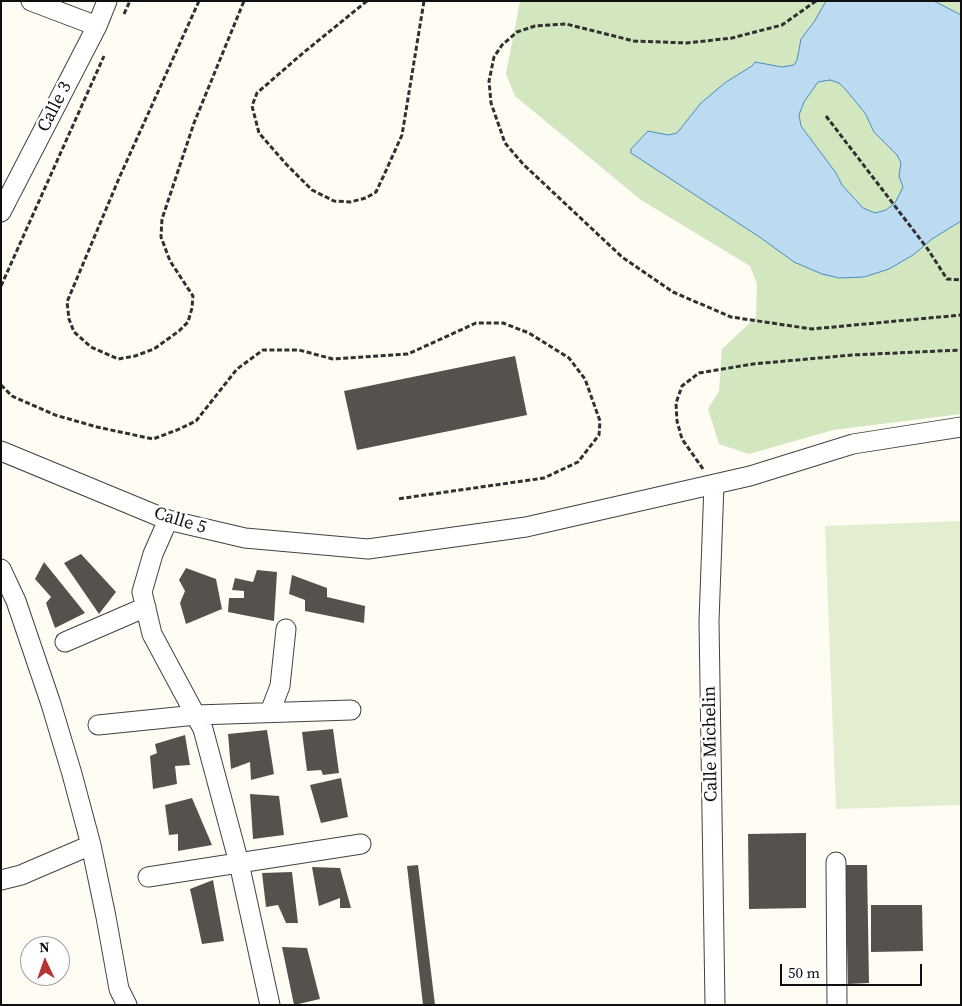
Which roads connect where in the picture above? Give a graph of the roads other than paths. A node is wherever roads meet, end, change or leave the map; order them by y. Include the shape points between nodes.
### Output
1 (31, 1) edge
2 (107, 1) edge
3 (97, 26) junction
4 (1, 212) edge
5 (961, 427) edge
6 (1, 451) edge
7 (714, 484) junction
8 (168, 520) junction
9 (1, 569) edge
10 (9, 604) edge
11 (146, 607) junction
12 (286, 629) dead end
13 (65, 642) dead end
14 (351, 710) dead end
15 (270, 712) junction
16 (196, 715) junction
17 (98, 725) dead end
18 (361, 844) dead end
19 (90, 845) junction
20 (836, 862) dead end
21 (239, 863) junction
22 (148, 876) dead end
23 (1, 880) edge
24 (121, 999) edge
25 (270, 1005) edge
26 (715, 1005) edge
27 (837, 1005) edge

1 - 3 street
2 - 3 street, Calle 3
3 - 4 street, Calle 3
5 - 7 street, Calle 5 via 853,444
6 - 8 street, Calle 5
7 - 8 street, Calle 5 via 526,527 368,549 245,538
7 - 26 street, Calle Michelin via 709,621
8 - 11 street via 153,554 142,592
9 - 10 street
10 - 19 street via 51,704
11 - 13 street
11 - 16 street via 152,634
12 - 15 street via 280,686
14 - 15 street
15 - 16 street
16 - 17 street
16 - 21 street via 203,728
18 - 21 street
19 - 23 street via 21,875
19 - 24 street
20 - 27 street
21 - 22 street
21 - 25 street

